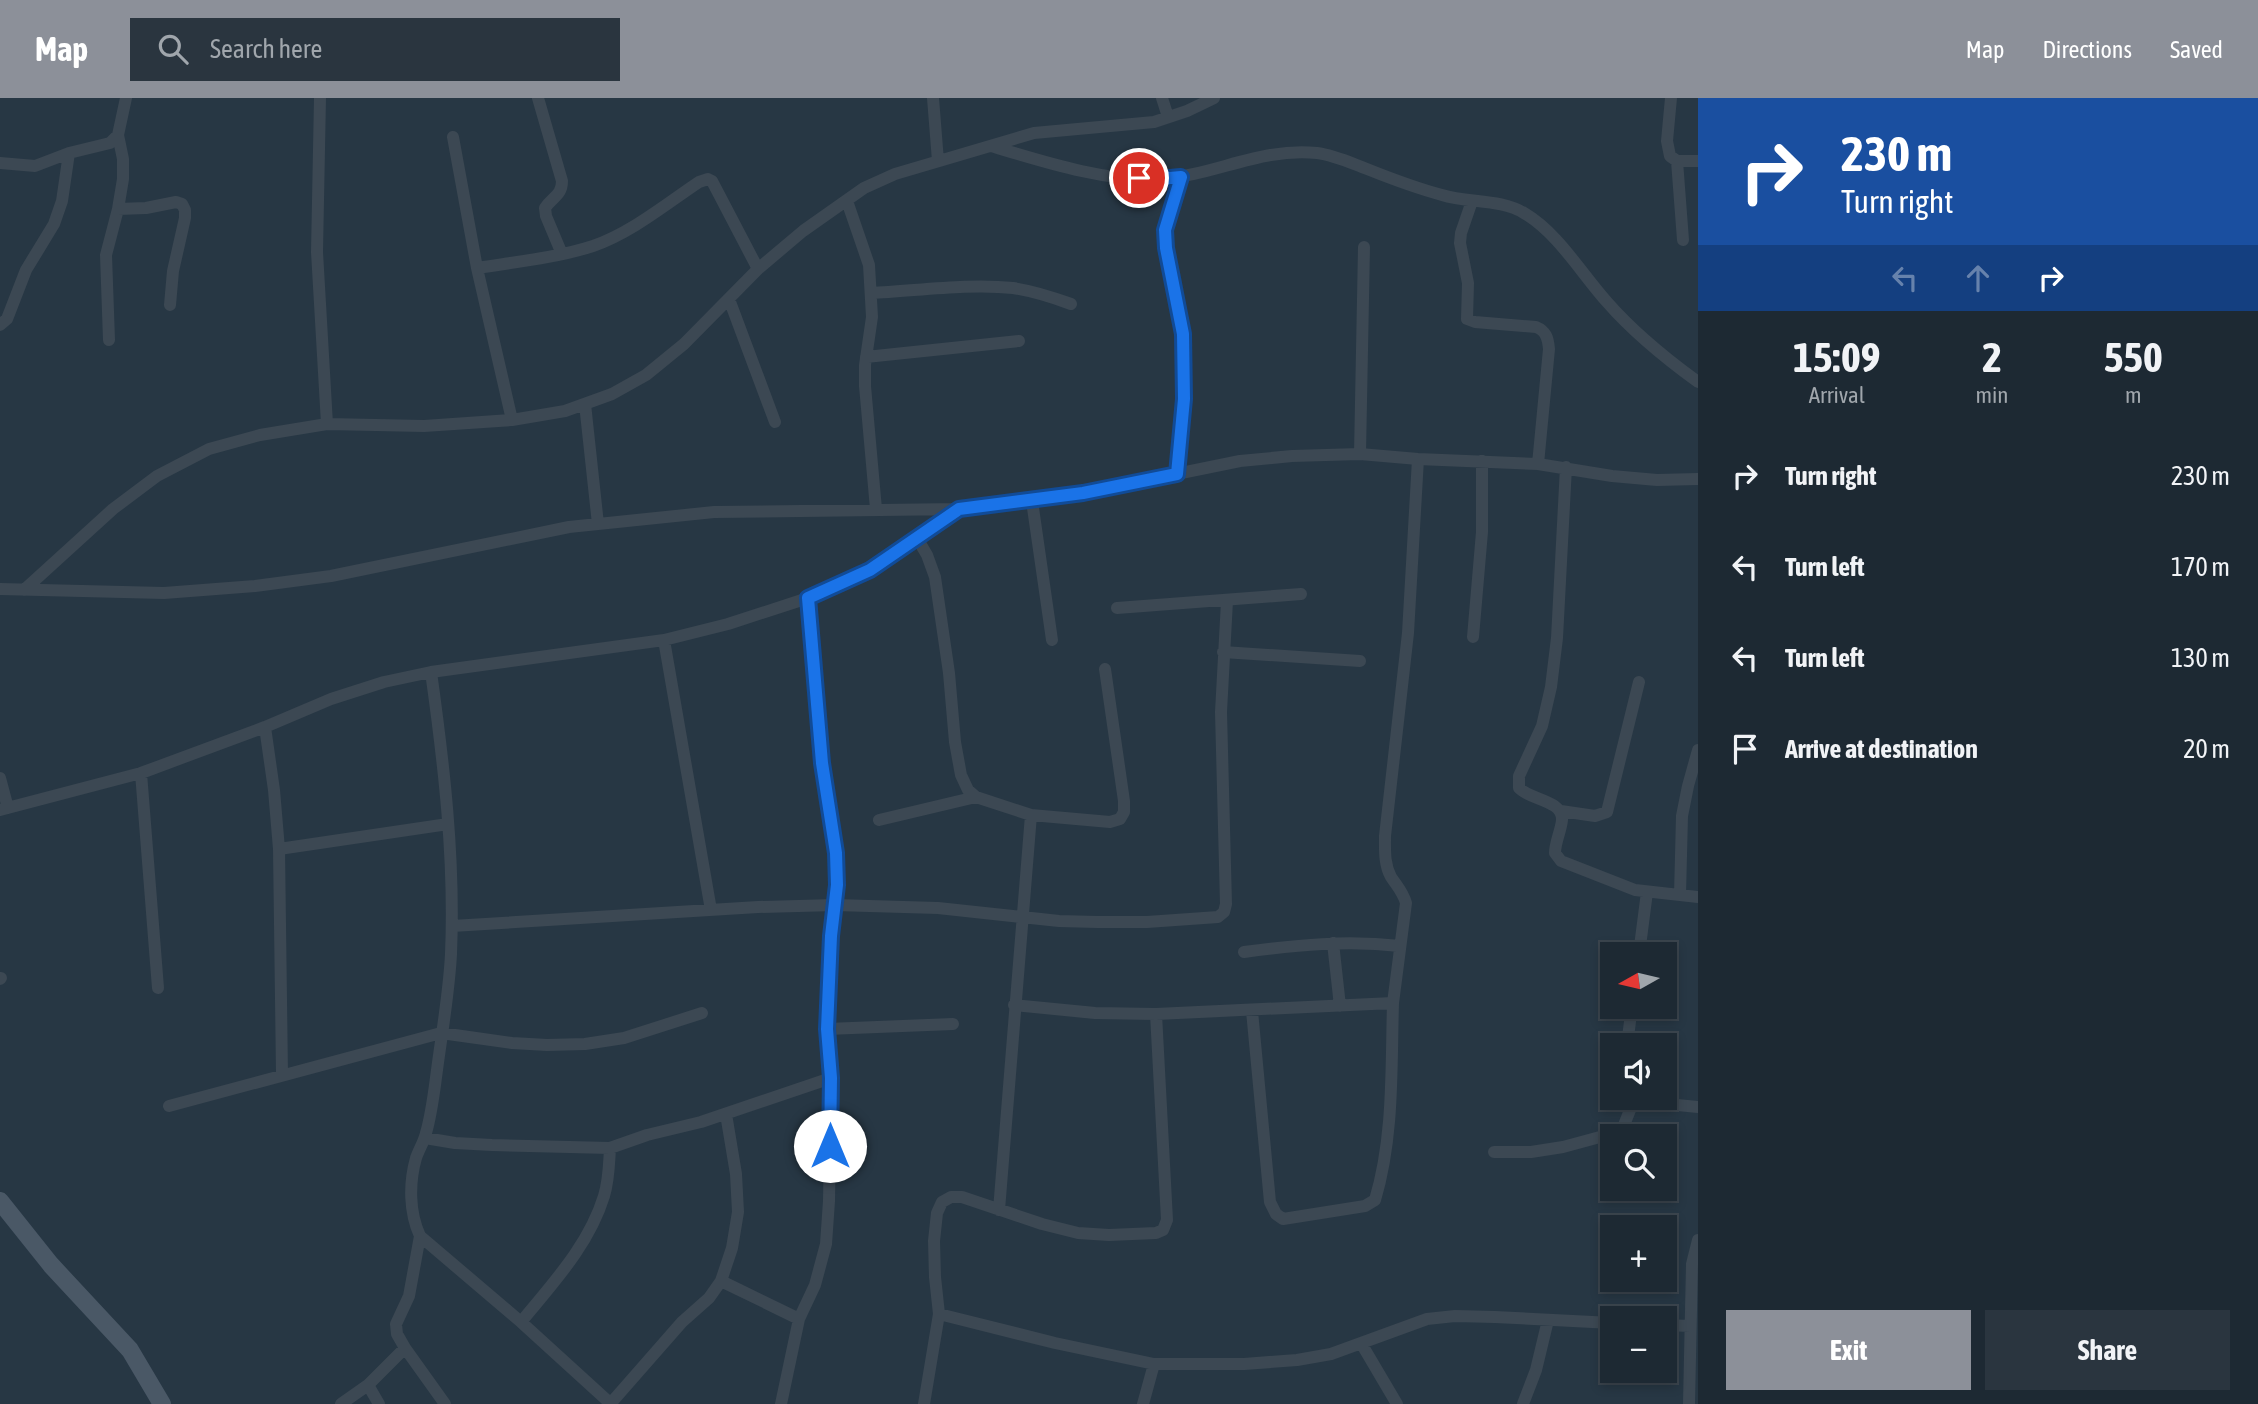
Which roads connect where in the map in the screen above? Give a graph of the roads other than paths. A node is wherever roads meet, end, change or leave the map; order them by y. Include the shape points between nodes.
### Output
1 (126, 98) edge
2 (320, 98) edge
3 (538, 98) edge
4 (933, 98) edge
5 (1162, 98) edge
6 (1214, 98) edge
7 (1671, 98) edge
8 (1168, 117) junction
9 (118, 135) junction
10 (453, 137) dead end
11 (990, 146) junction
12 (69, 153) junction
13 (937, 161) junction
14 (1698, 161) edge
15 (1677, 162) junction
16 (0, 163) edge
17 (1181, 177) junction
18 (847, 201) junction
19 (1472, 201) junction
20 (118, 209) junction
21 (1683, 240) dead end
22 (1364, 247) dead end
23 (562, 254) junction
24 (477, 268) junction
25 (758, 269) junction
26 (872, 293) junction
27 (729, 299) junction
28 (1071, 304) dead end
29 (170, 305) dead end
30 (0, 325) edge
31 (109, 340) dead end
32 (1019, 341) dead end
33 (866, 357) junction
34 (1698, 382) edge
35 (585, 404) junction
36 (512, 420) junction
37 (775, 422) dead end
38 (327, 424) junction
39 (1360, 454) junction
40 (1418, 460) junction
41 (1482, 461) junction
42 (1538, 464) junction
43 (1566, 467) junction
44 (1177, 474) junction
45 (1698, 479) edge
46 (1032, 500) junction
47 (876, 509) junction
48 (959, 509) junction
49 (598, 524) junction
50 (917, 538) junction
51 (0, 589) edge
52 (24, 590) junction
53 (1301, 594) dead end
54 (808, 598) junction
55 (1227, 601) junction
56 (1117, 608) dead end
57 (1474, 636) dead end
58 (664, 640) junction
59 (1052, 640) dead end
60 (1223, 652) junction
61 (1360, 662) dead end
62 (1105, 668) dead end
63 (431, 672) junction
64 (1639, 682) dead end
65 (265, 727) junction
66 (1698, 750) edge
67 (141, 773) junction
68 (0, 778) edge
69 (976, 797) junction
70 (4, 809) edge
71 (1561, 811) junction
72 (1031, 815) junction
73 (879, 820) dead end
74 (449, 824) junction
75 (279, 849) junction
76 (1647, 892) junction
77 (1680, 895) junction
78 (1698, 897) edge
79 (835, 905) junction
80 (711, 910) junction
81 (1023, 917) junction
82 (452, 926) junction
83 (1641, 942) edge
84 (1333, 943) junction
85 (1401, 946) junction
86 (1244, 952) dead end
87 (158, 988) dead end
88 (1393, 1003) junction
89 (1014, 1005) junction
90 (1340, 1006) junction
91 (1252, 1011) junction
92 (702, 1013) dead end
93 (1156, 1014) junction
94 (953, 1024) dead end
95 (827, 1029) junction
96 (441, 1033) junction
97 (282, 1074) junction
98 (831, 1078) junction
99 (1677, 1105) edge
100 (169, 1106) dead end
101 (1698, 1107) edge
102 (1631, 1110) edge
103 (726, 1114) junction
104 (425, 1138) junction
105 (610, 1148) junction
106 (1493, 1152) dead end
107 (0, 1201) edge
108 (999, 1210) junction
109 (420, 1236) junction
110 (1697, 1244) edge
111 (721, 1281) junction
112 (939, 1314) junction
113 (799, 1319) junction
114 (1548, 1320) junction
115 (521, 1322) junction
116 (1600, 1322) edge
117 (1677, 1326) edge
118 (1690, 1326) junction
119 (1361, 1343) junction
120 (404, 1349) junction
121 (1154, 1364) junction
122 (368, 1385) junction
123 (162, 1404) edge
124 (341, 1404) edge
125 (379, 1404) edge
126 (445, 1404) edge
127 (611, 1404) edge
128 (781, 1404) edge
129 (925, 1404) edge
130 (1143, 1404) edge
131 (1397, 1404) edge
132 (1523, 1404) edge
133 (1689, 1404) edge

1 - 9 street
2 - 38 street via 317,252
3 - 23 street via 562,181 559,195 545,208
4 - 13 street
5 - 8 street
6 - 8 street
7 - 15 street via 1667,141 1670,156
8 - 11 street via 1034,133
9 - 12 street via 110,143
9 - 20 street via 123,159
10 - 24 street
11 - 13 street
11 - 17 street via 1120,177
12 - 16 street via 35,166
12 - 30 street via 54,224
13 - 18 street via 884,178
14 - 15 street
15 - 21 street
17 - 19 street via 1262,155 1320,153 1412,186
17 - 44 street via 1165,230 1183,334 1184,399
18 - 25 street
18 - 26 street via 869,265
19 - 34 street via 1522,211 1535,220 1632,330
19 - 42 street via 1460,243 1468,283 1468,319 1536,327 1548,338
20 - 29 street via 183,204 185,218
20 - 31 street via 106,256
22 - 39 street
23 - 24 street
23 - 25 street via 595,245 629,228 708,180
24 - 36 street
25 - 27 street
26 - 28 street via 1012,288
26 - 33 street
27 - 35 street via 646,375
27 - 37 street
32 - 33 street
33 - 47 street
35 - 36 street
35 - 49 street
36 - 38 street via 424,426
38 - 52 street via 209,449 113,509
39 - 40 street
39 - 44 street via 1240,461
40 - 41 street
40 - 85 street via 1408,633 1385,836 1385,860 1406,903
41 - 42 street
41 - 57 street
42 - 43 street
43 - 45 street via 1612,476
43 - 71 street via 1551,687 1542,726 1518,782 1523,793
44 - 46 street
46 - 48 street
46 - 59 street
47 - 48 street
47 - 49 street via 714,512
48 - 50 street
49 - 52 street via 331,576 255,586 164,593
50 - 54 street via 870,570
50 - 69 street via 934,577 961,775
51 - 52 street
53 - 55 street
54 - 58 street
54 - 79 street via 822,763 836,853
55 - 56 street
55 - 60 street
58 - 63 street
58 - 80 street
60 - 61 street
60 - 81 street via 1224,912 1209,919 1147,922
62 - 72 street via 1124,812 1120,819 1110,821
63 - 65 street via 331,699
63 - 74 street
64 - 71 street via 1607,812 1595,816
65 - 67 street
65 - 75 street
66 - 77 street via 1682,817
67 - 70 street
67 - 87 street
68 - 70 street
69 - 72 street
69 - 73 street
71 - 76 street via 1556,857
72 - 81 street
74 - 75 street
74 - 82 street
75 - 97 street
76 - 77 street
76 - 83 street
77 - 78 street
79 - 80 street
79 - 81 street via 938,908
79 - 95 street
80 - 82 street
81 - 89 street
82 - 96 street
84 - 85 street
84 - 86 street
84 - 90 street
85 - 88 street
88 - 90 street
88 - 91 street via 1390,1094 1375,1200 1365,1206 1283,1219 1270,1202
89 - 93 street
89 - 108 street
90 - 91 street
91 - 93 street
92 - 96 street via 624,1038 585,1044 512,1043
93 - 108 street via 1167,1220 1163,1230 1078,1233
94 - 95 street
95 - 98 street
96 - 97 street
96 - 104 street
97 - 100 street
98 - 103 street
98 - 113 street via 827,1244 816,1285
99 - 101 street
102 - 106 street via 1624,1125 1611,1134 1531,1152
103 - 105 street
103 - 111 street via 737,1174 738,1212
104 - 105 street
104 - 109 street via 412,1177 413,1222
105 - 115 street via 604,1195 596,1215 567,1266
107 - 123 main road via 51,1265 130,1350
108 - 112 street via 962,1197 942,1202 934,1241
109 - 115 street
109 - 120 street via 409,1297 396,1324
110 - 118 street
111 - 113 street
111 - 127 street
112 - 121 street
112 - 129 street
113 - 128 street
114 - 116 street
114 - 119 street via 1427,1319
114 - 132 street
115 - 127 street
117 - 118 street
118 - 133 street
119 - 121 street via 1297,1360
119 - 131 street
120 - 122 street
120 - 126 street
121 - 130 street
122 - 124 street
122 - 125 street

